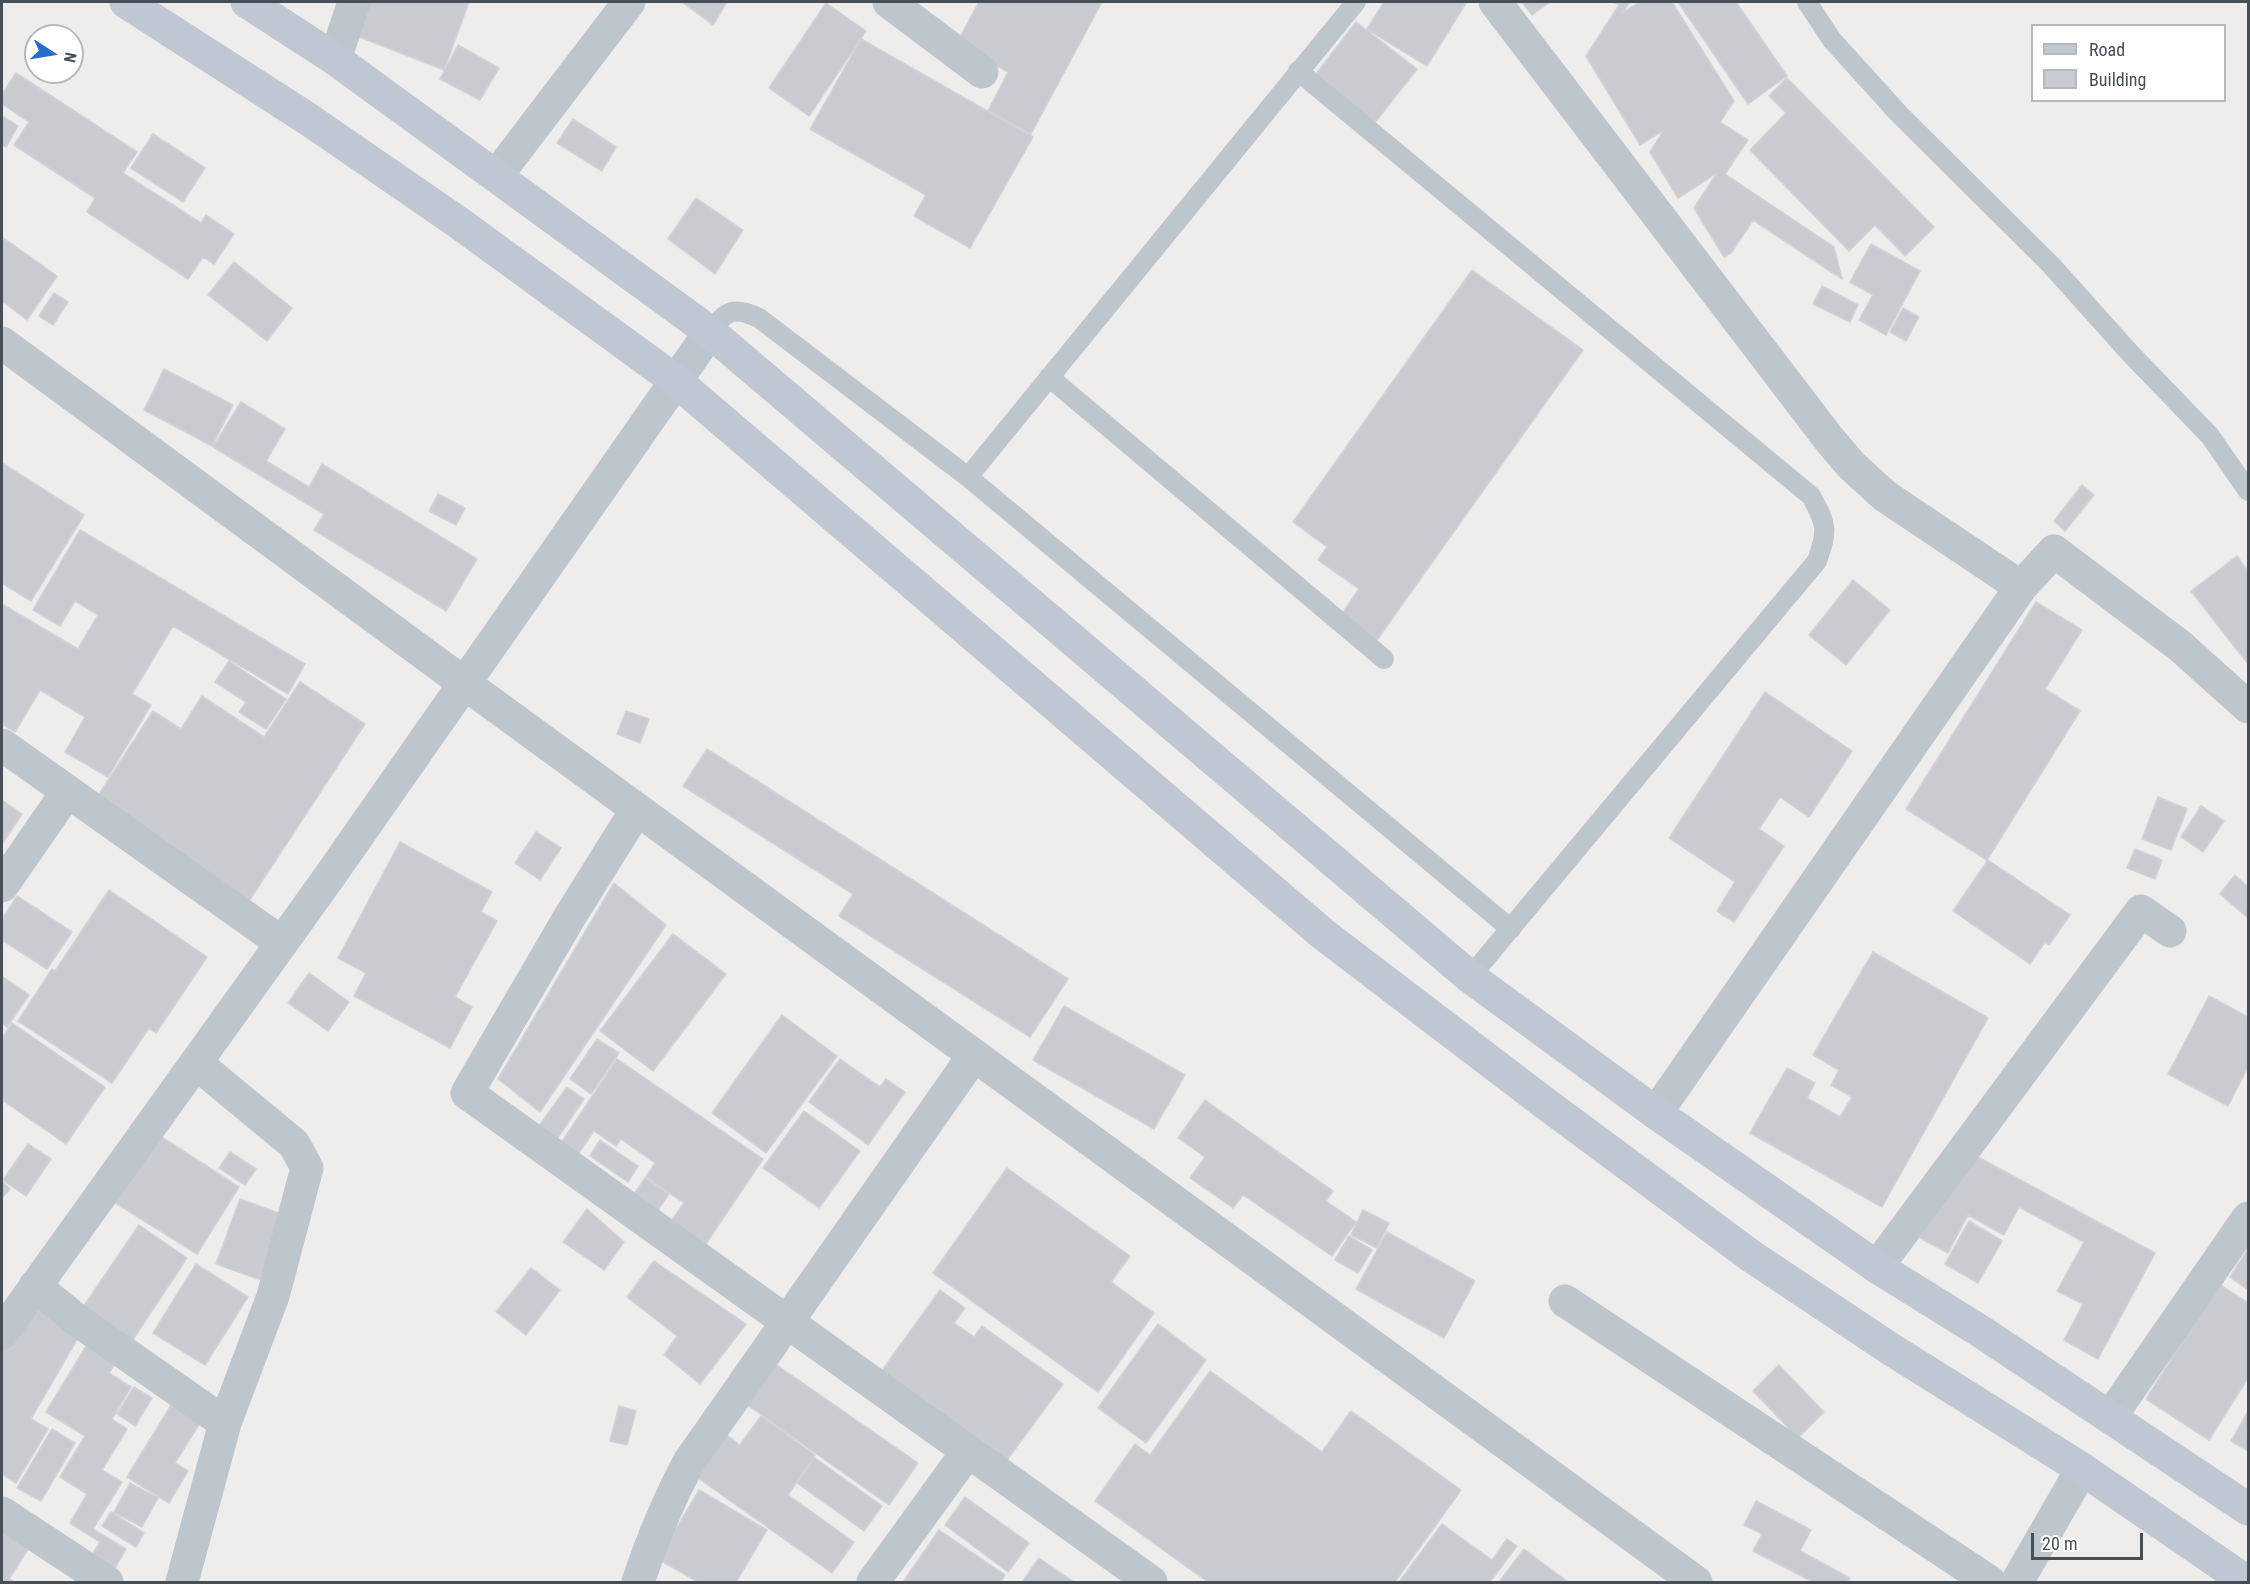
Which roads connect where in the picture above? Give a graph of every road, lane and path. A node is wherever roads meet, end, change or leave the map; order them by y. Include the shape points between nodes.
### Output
1 (126, 2) edge
2 (247, 2) edge
3 (354, 2) edge
4 (629, 2) edge
5 (889, 2) edge
6 (1356, 2) edge
7 (1495, 2) edge
8 (1807, 2) edge
9 (334, 59) junction
10 (1298, 71) junction
11 (982, 72) dead end
12 (497, 175) junction
13 (710, 332) junction
14 (2, 343) edge
15 (1049, 377) junction
16 (676, 381) junction
17 (968, 477) junction
18 (2248, 491) edge
19 (2021, 587) junction
20 (1384, 658) dead end
21 (464, 683) junction
22 (2248, 707) edge
23 (2, 745) edge
24 (68, 792) junction
25 (637, 809) junction
26 (2, 886) edge
27 (1511, 929) junction
28 (2170, 931) dead end
29 (282, 943) junction
30 (1470, 977) junction
31 (974, 1055) junction
32 (196, 1063) junction
33 (1656, 1113) junction
34 (2248, 1218) edge
35 (1877, 1267) junction
36 (35, 1286) junction
37 (1565, 1301) dead end
38 (788, 1323) junction
39 (2, 1333) edge
40 (2110, 1416) junction
41 (225, 1423) junction
42 (968, 1451) junction
43 (2082, 1469) junction
44 (2248, 1509) edge
45 (2, 1513) edge
46 (106, 1582) edge
47 (182, 1582) edge
48 (638, 1582) edge
49 (873, 1582) edge
50 (1151, 1582) edge
51 (1696, 1582) edge
52 (1990, 1582) edge
53 (2017, 1582) edge
54 (2247, 1582) edge

1 - 16 main road via 327,132
2 - 9 main road
3 - 9 street
4 - 12 street
5 - 11 street
6 - 10 lane
7 - 19 street via 1851,465 1885,496
8 - 18 lane via 1832,40 1899,114 2051,265 2210,435
9 - 12 main road
10 - 15 lane
10 - 27 lane via 1811,496 1822,516 1826,537 1817,561
12 - 13 main road
13 - 16 street
13 - 17 lane via 729,312 744,311 759,318
13 - 30 main road
14 - 21 street
15 - 17 lane
15 - 20 lane
16 - 21 street
16 - 43 main road via 1323,934 1751,1256
17 - 27 lane
19 - 22 street via 2054,551 2180,646
19 - 33 street
21 - 25 street
21 - 29 street
23 - 24 street
24 - 26 street
24 - 29 street
25 - 31 street
25 - 38 street via 466,1092
27 - 30 lane
28 - 35 street via 2140,912
29 - 32 street
30 - 33 main road
31 - 38 street
31 - 51 street
32 - 36 street
32 - 41 street via 294,1144 308,1168 273,1296
33 - 35 main road
34 - 40 street
35 - 40 main road
36 - 39 street
36 - 41 street via 77,1320
37 - 52 street
38 - 42 street
38 - 48 street via 689,1462 669,1499
40 - 44 main road
41 - 47 street
42 - 49 street
42 - 50 street
43 - 53 street
43 - 54 main road
45 - 46 street

